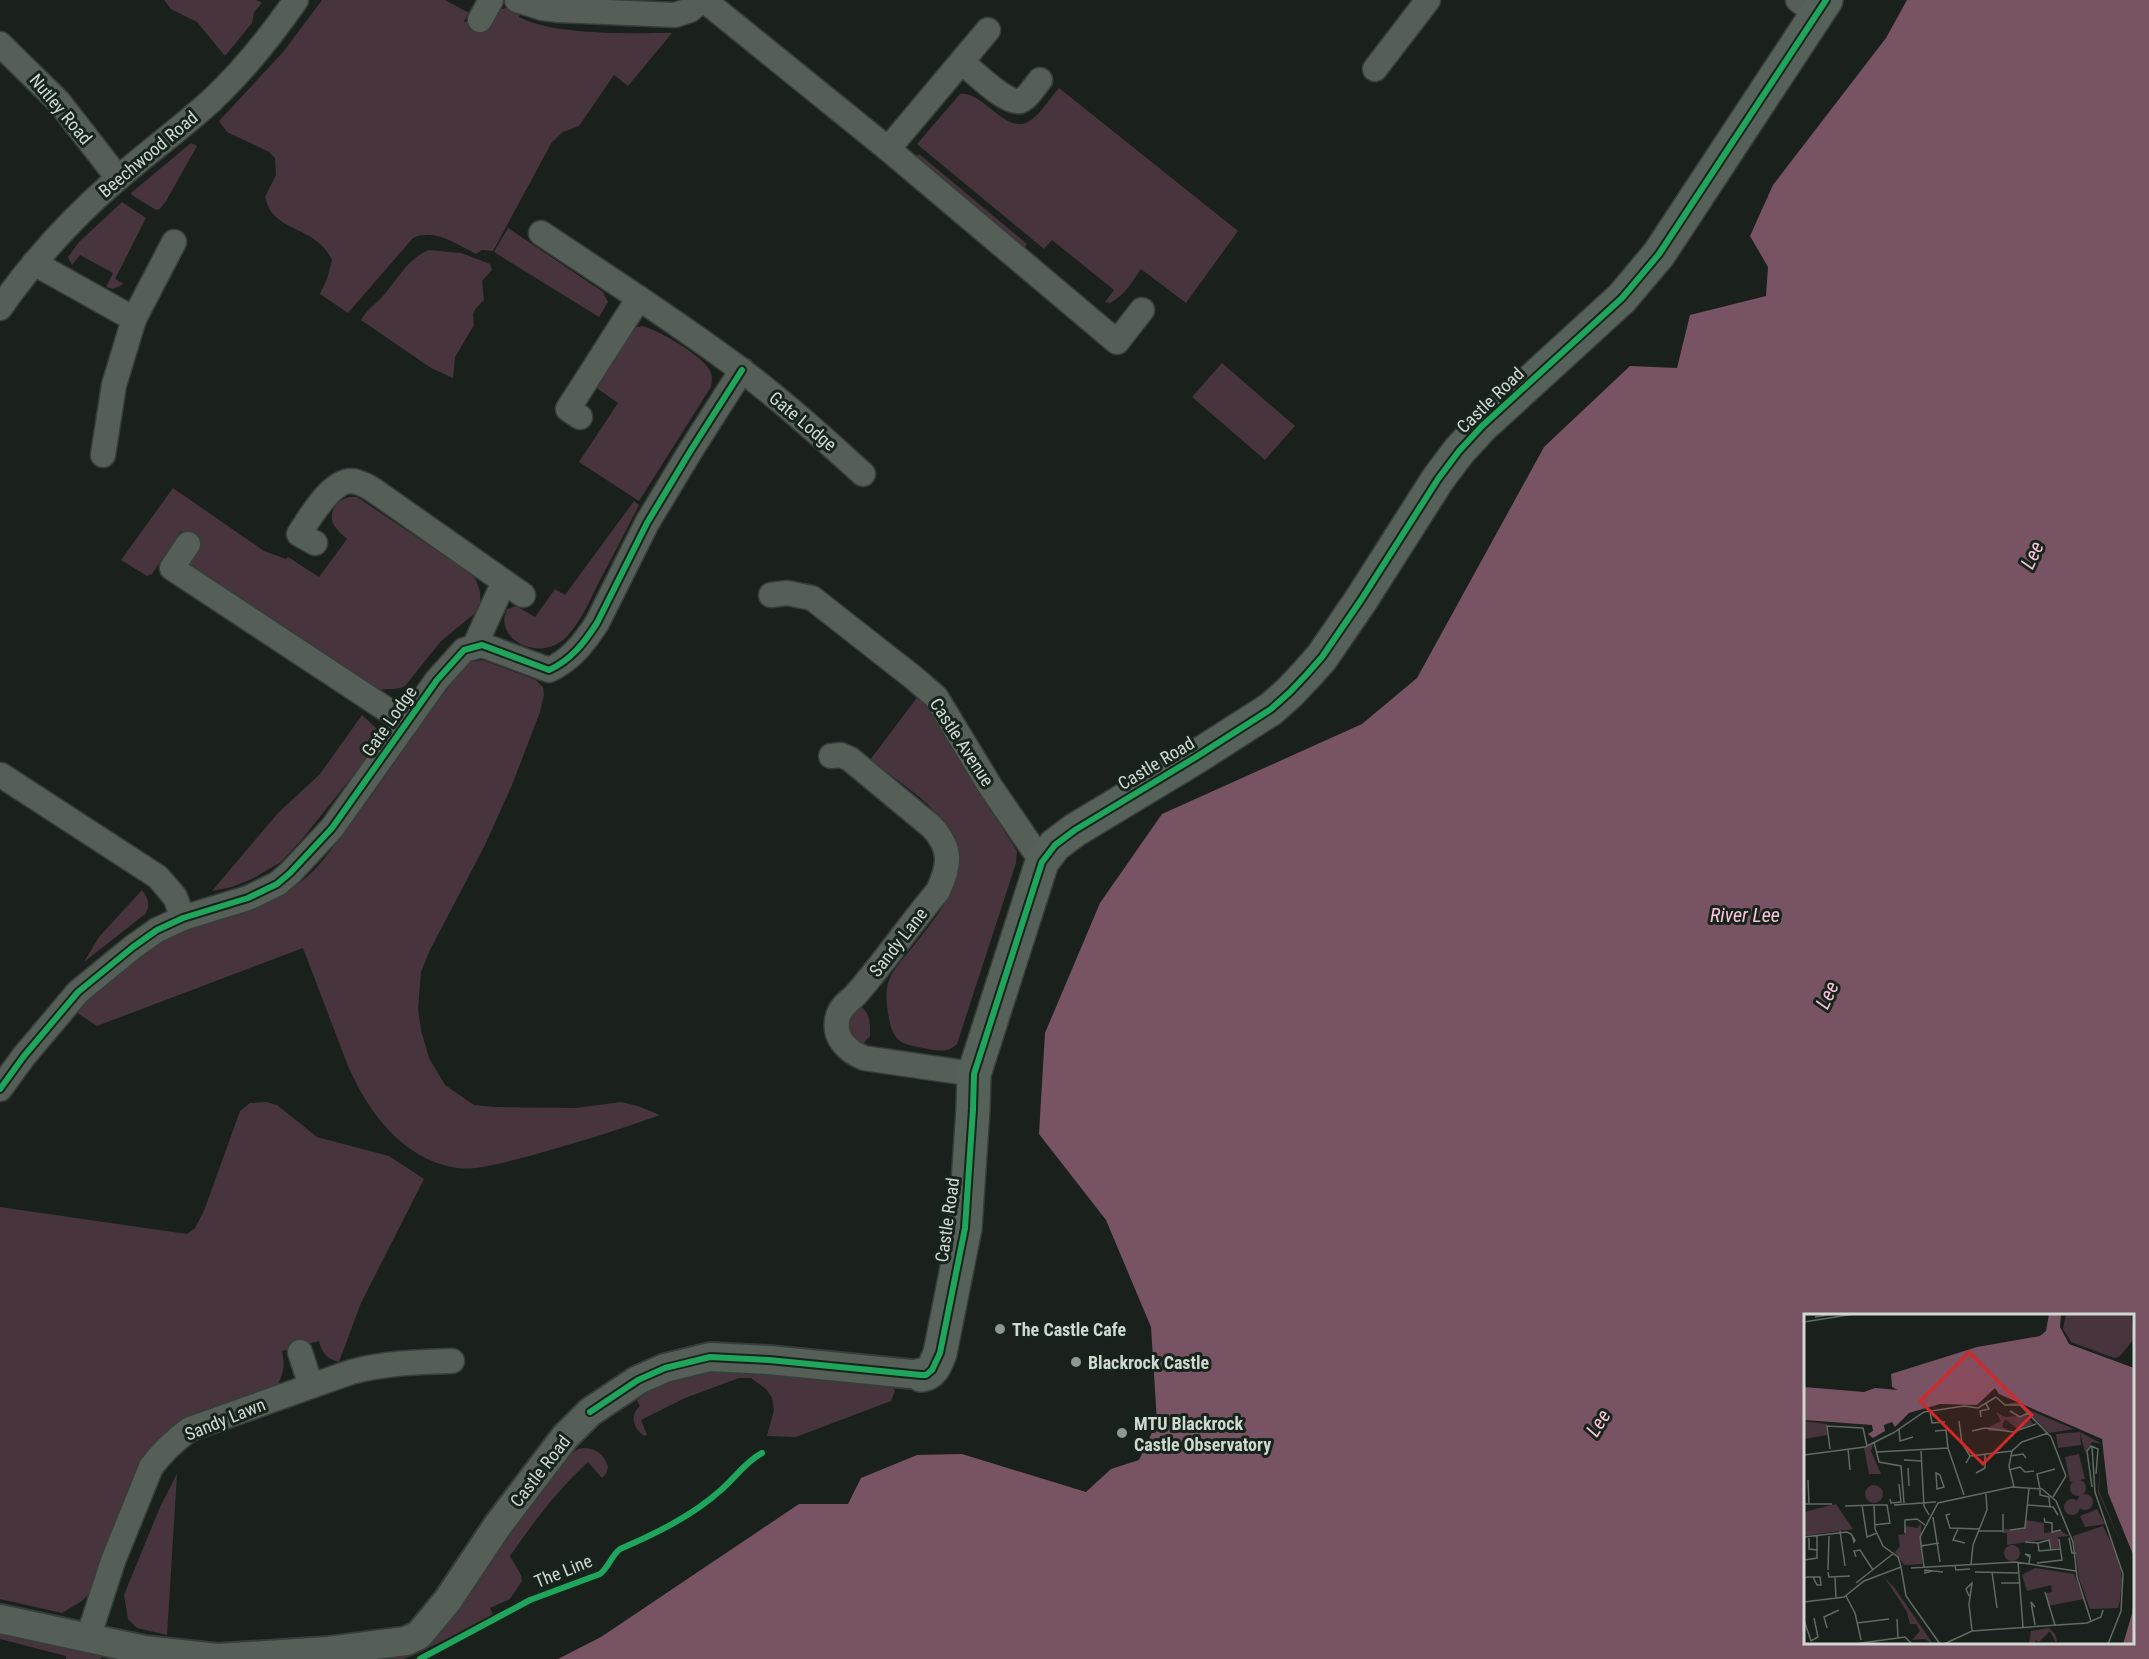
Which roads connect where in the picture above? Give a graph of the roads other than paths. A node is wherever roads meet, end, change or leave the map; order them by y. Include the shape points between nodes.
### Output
1 (296, 0) edge
2 (517, 0) edge
3 (703, 0) edge
4 (1428, 0) edge
5 (1814, 5) edge
6 (988, 30) dead end
7 (0, 44) edge
8 (962, 62) junction
9 (1375, 69) dead end
10 (1040, 80) dead end
11 (888, 149) junction
12 (118, 178) junction
13 (541, 233) dead end
14 (174, 242) dead end
15 (34, 263) junction
16 (639, 298) junction
17 (0, 309) edge
18 (1142, 310) dead end
19 (134, 319) junction
20 (742, 370) junction
21 (580, 417) dead end
22 (103, 456) dead end
23 (863, 474) dead end
24 (315, 543) dead end
25 (188, 544) dead end
26 (771, 595) dead end
27 (475, 645) junction
28 (407, 723) junction
29 (831, 756) dead end
30 (4, 771) edge
31 (1042, 862) junction
32 (183, 918) junction
33 (974, 1074) junction
34 (0, 1089) edge
35 (300, 1352) dead end
36 (452, 1361) dead end
37 (921, 1375) joint
38 (312, 1386) junction
39 (0, 1619) edge
40 (88, 1638) junction

1 - 12 street, Beechwood Road via 212,100
2 - 3 street via 542,8 675,15
3 - 11 street
4 - 9 street
5 - 31 main road, Castle Road via 1659,254 1622,297 1459,451 1307,674 1270,709 1075,830 1055,845
6 - 8 street
7 - 12 street, Nutley Road via 59,102
8 - 10 street via 1015,102 1023,100
8 - 11 street
11 - 18 street via 1117,342
12 - 15 street, Beechwood Road via 76,216
13 - 16 street, Gate Lodge
14 - 19 street
15 - 17 street, Beechwood Road
15 - 19 street
16 - 20 street, Gate Lodge
16 - 21 street via 568,409
19 - 22 street via 114,385
20 - 23 street, Gate Lodge
20 - 27 street via 647,523 597,623 574,654 549,670
24 - 27 street, Gate Lodge via 299,534 320,503 343,483 360,483 382,495 514,588
25 - 28 street, Gate Lodge via 172,568
26 - 31 street, Castle Avenue via 787,593 812,598 936,697
27 - 28 street, Gate Lodge via 452,662
28 - 32 street, Gate Lodge via 332,828 290,873 248,898
29 - 33 street, Sandy Lane via 850,759 932,827 942,838 948,859 938,891 841,1010 837,1017 839,1038 864,1058
30 - 32 street via 158,877 175,897
31 - 33 main road, Castle Road
32 - 34 street, Gate Lodge via 157,930 78,992
33 - 37 main road, Castle Road via 965,1228 940,1353 932,1370
35 - 38 street
36 - 38 street, Sandy Lawn via 373,1366
37 - 40 street, Castle Road via 710,1357 665,1368 638,1380 590,1412 565,1437 448,1600 418,1635 406,1641 217,1658 144,1650
38 - 40 street, Sandy Lawn via 190,1429 160,1455 135,1503
39 - 40 street, Castle Road

